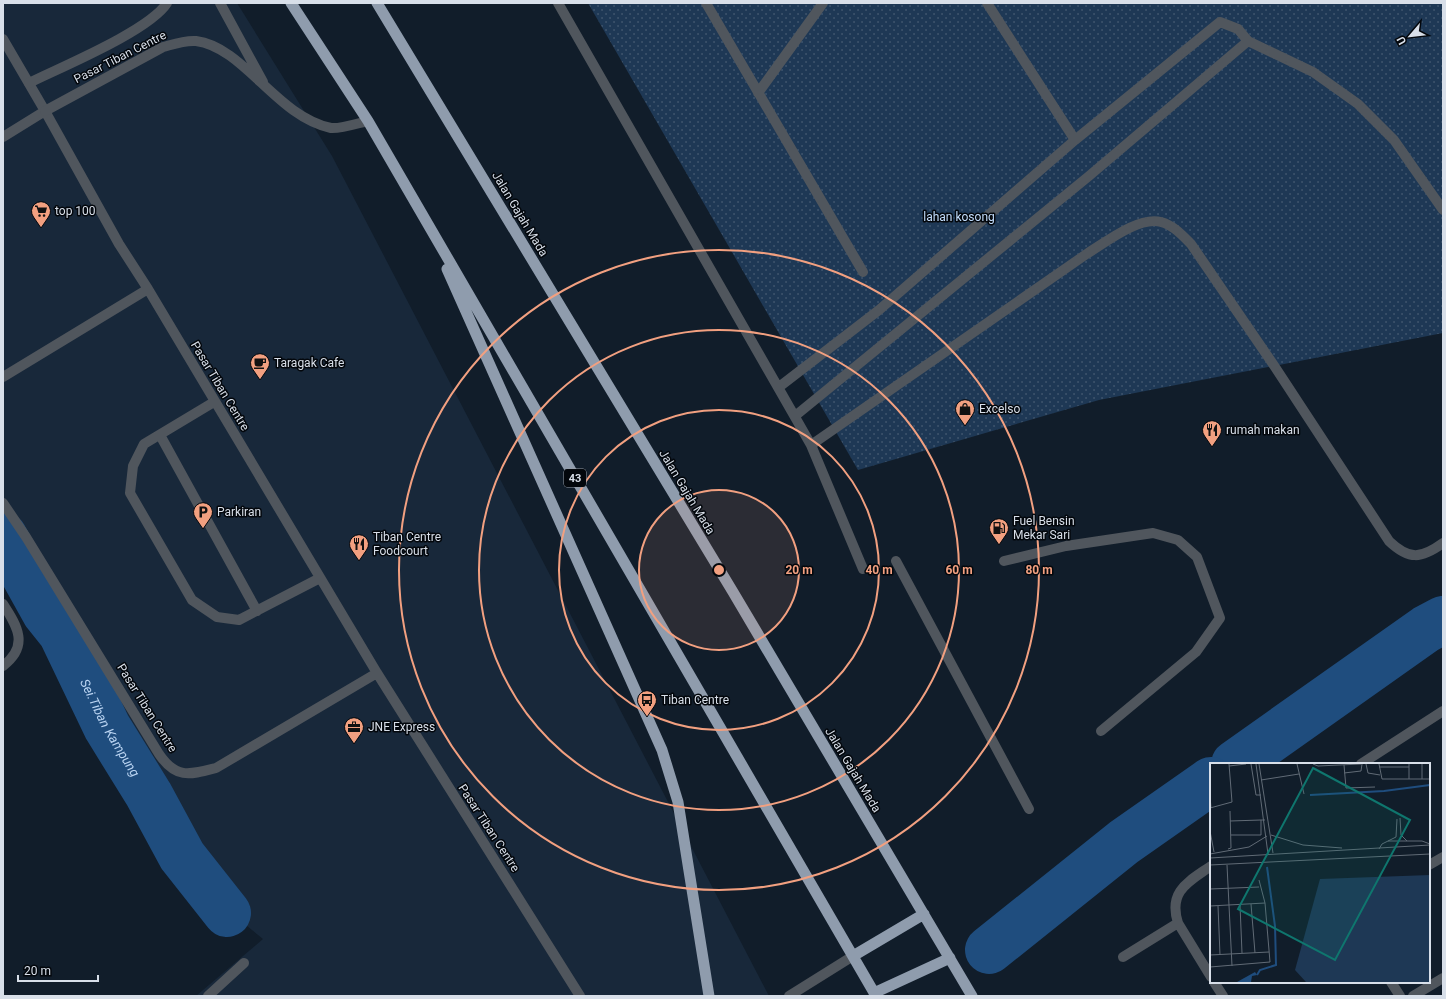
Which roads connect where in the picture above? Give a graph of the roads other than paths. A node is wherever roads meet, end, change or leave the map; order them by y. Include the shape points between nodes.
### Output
1 (168, 3) edge
2 (220, 3) edge
3 (291, 3) edge
4 (377, 3) edge
5 (558, 3) edge
6 (706, 3) edge
7 (822, 3) edge
8 (987, 3) edge
9 (3, 39) edge
10 (1248, 41) junction
11 (29, 84) junction
12 (267, 89) junction
13 (758, 93) junction
14 (45, 111) junction
15 (368, 121) junction
16 (3, 137) edge
17 (1075, 140) junction
18 (1443, 210) edge
19 (422, 215) junction
20 (863, 272) dead end
21 (148, 289) junction
22 (3, 377) edge
23 (779, 388) junction
24 (214, 402) junction
25 (795, 416) junction
26 (160, 435) junction
27 (811, 445) junction
28 (3, 504) edge
29 (1443, 543) edge
30 (896, 561) dead end
31 (1004, 561) dead end
32 (863, 569) dead end
33 (320, 578) junction
34 (3, 604) edge
35 (257, 611) junction
36 (3, 666) edge
37 (377, 673) junction
38 (1443, 711) edge
39 (1101, 731) dead end
40 (1363, 763) edge
41 (1029, 809) dead end
42 (1443, 857) edge
43 (1430, 864) edge
44 (1210, 867) edge
45 (924, 914) junction
46 (1178, 924) junction
47 (853, 956) junction
48 (1123, 957) dead end
49 (950, 958) junction
50 (244, 964) dead end
51 (1210, 975) edge
52 (1443, 978) edge
53 (1215, 983) edge
54 (1392, 983) edge
55 (873, 995) edge
56 (208, 996) edge
57 (580, 996) edge
58 (709, 996) edge
59 (789, 996) edge
60 (972, 996) edge
61 (1223, 996) edge
62 (1400, 996) edge
63 (1413, 996) edge

1 - 11 street, Pasar Tiban Centre via 146,23
2 - 12 street, Pasar Tiban Centre
3 - 15 highway, 43
4 - 45 highway, Jalan Gajah Mada
5 - 23 street
6 - 13 street
7 - 13 street
8 - 17 street
9 - 11 street, Pasar Tiban Centre
10 - 17 street via 1238,29 1220,22
10 - 18 street via 1313,72 1358,104 1394,140
10 - 25 street via 1121,149
11 - 14 street, Pasar Tiban Centre
12 - 14 street, Pasar Tiban Centre via 229,56 212,45 196,41 183,42 163,47
12 - 15 street, Pasar Tiban Centre via 290,110 333,128
13 - 20 street
14 - 16 street, Pasar Tiban Centre
14 - 21 street, Pasar Tiban Centre via 119,244
15 - 19 highway, 43
17 - 23 street via 880,310
19 - 47 highway, 43
19 - 58 highway via 662,750 678,802
21 - 22 street
21 - 24 street, Pasar Tiban Centre
23 - 25 street
24 - 26 street
24 - 33 street, Pasar Tiban Centre
25 - 27 street
26 - 35 street
26 - 35 street via 144,444 133,466 130,493 192,600 217,617 239,620
27 - 29 street via 1088,253 1146,221 1161,222 1176,230 1191,244 1389,541 1409,556 1431,552
27 - 32 street
28 - 37 street, Pasar Tiban Centre via 159,754 173,770 193,774 216,768
30 - 41 street
31 - 39 street via 1066,546 1153,534 1178,540 1198,558 1220,618 1196,652
33 - 35 street
33 - 37 street, Pasar Tiban Centre
34 - 36 street via 16,624 20,644
37 - 57 street, Pasar Tiban Centre
38 - 40 street
42 - 43 street
44 - 46 street via 1189,882 1175,899 1174,912
45 - 47 highway
45 - 49 highway, Jalan Gajah Mada
46 - 48 street
46 - 51 street
47 - 55 highway
47 - 59 street
49 - 55 highway
49 - 60 highway, Jalan Gajah Mada
50 - 56 street
52 - 63 street
53 - 61 street
54 - 62 street

